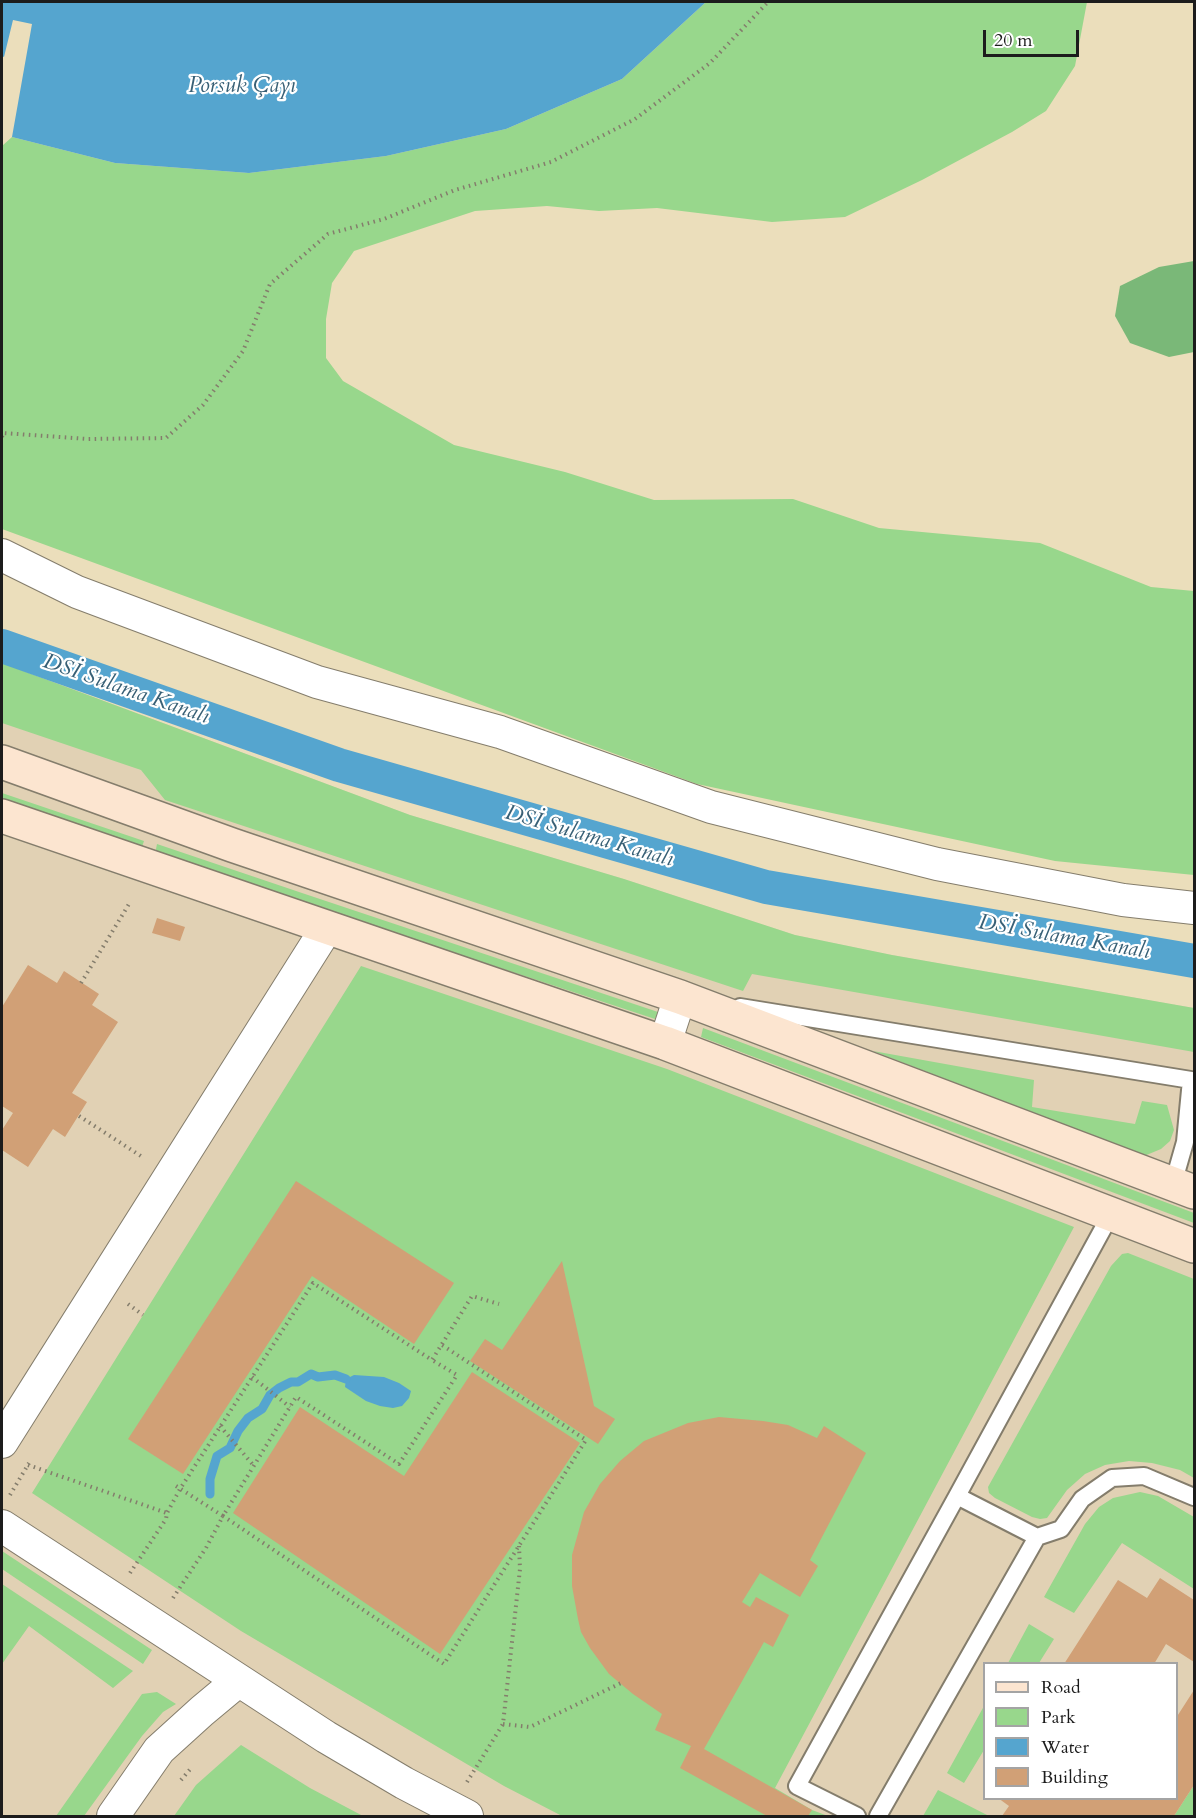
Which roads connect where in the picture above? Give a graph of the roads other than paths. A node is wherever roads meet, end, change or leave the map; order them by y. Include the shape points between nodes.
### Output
1 (2, 555) edge
2 (2, 762) edge
3 (2, 816) edge
4 (1194, 908) edge
5 (326, 929) junction
6 (680, 997) junction
7 (664, 1043) junction
8 (1184, 1188) edge
9 (1111, 1214) junction
10 (1194, 1246) edge
11 (2, 1442) edge
12 (957, 1496) junction
13 (1194, 1497) edge
14 (2, 1526) edge
15 (1037, 1538) junction
16 (238, 1681) junction
17 (459, 1812) edge
18 (113, 1816) edge
19 (857, 1816) edge
20 (878, 1816) edge

1 - 4 street via 77,592 317,682 500,732 711,807 937,864 1123,900
2 - 6 street via 243,849
3 - 5 street
5 - 7 street
5 - 11 street
6 - 7 street
6 - 8 street
6 - 8 lane via 1191,1080
7 - 9 street
9 - 10 street
9 - 12 lane
12 - 15 lane
12 - 19 lane via 797,1786
13 - 15 lane via 1144,1476 1112,1478 1082,1499 1061,1529
14 - 16 street
15 - 20 lane
16 - 17 street via 335,1743
16 - 18 street via 159,1750

